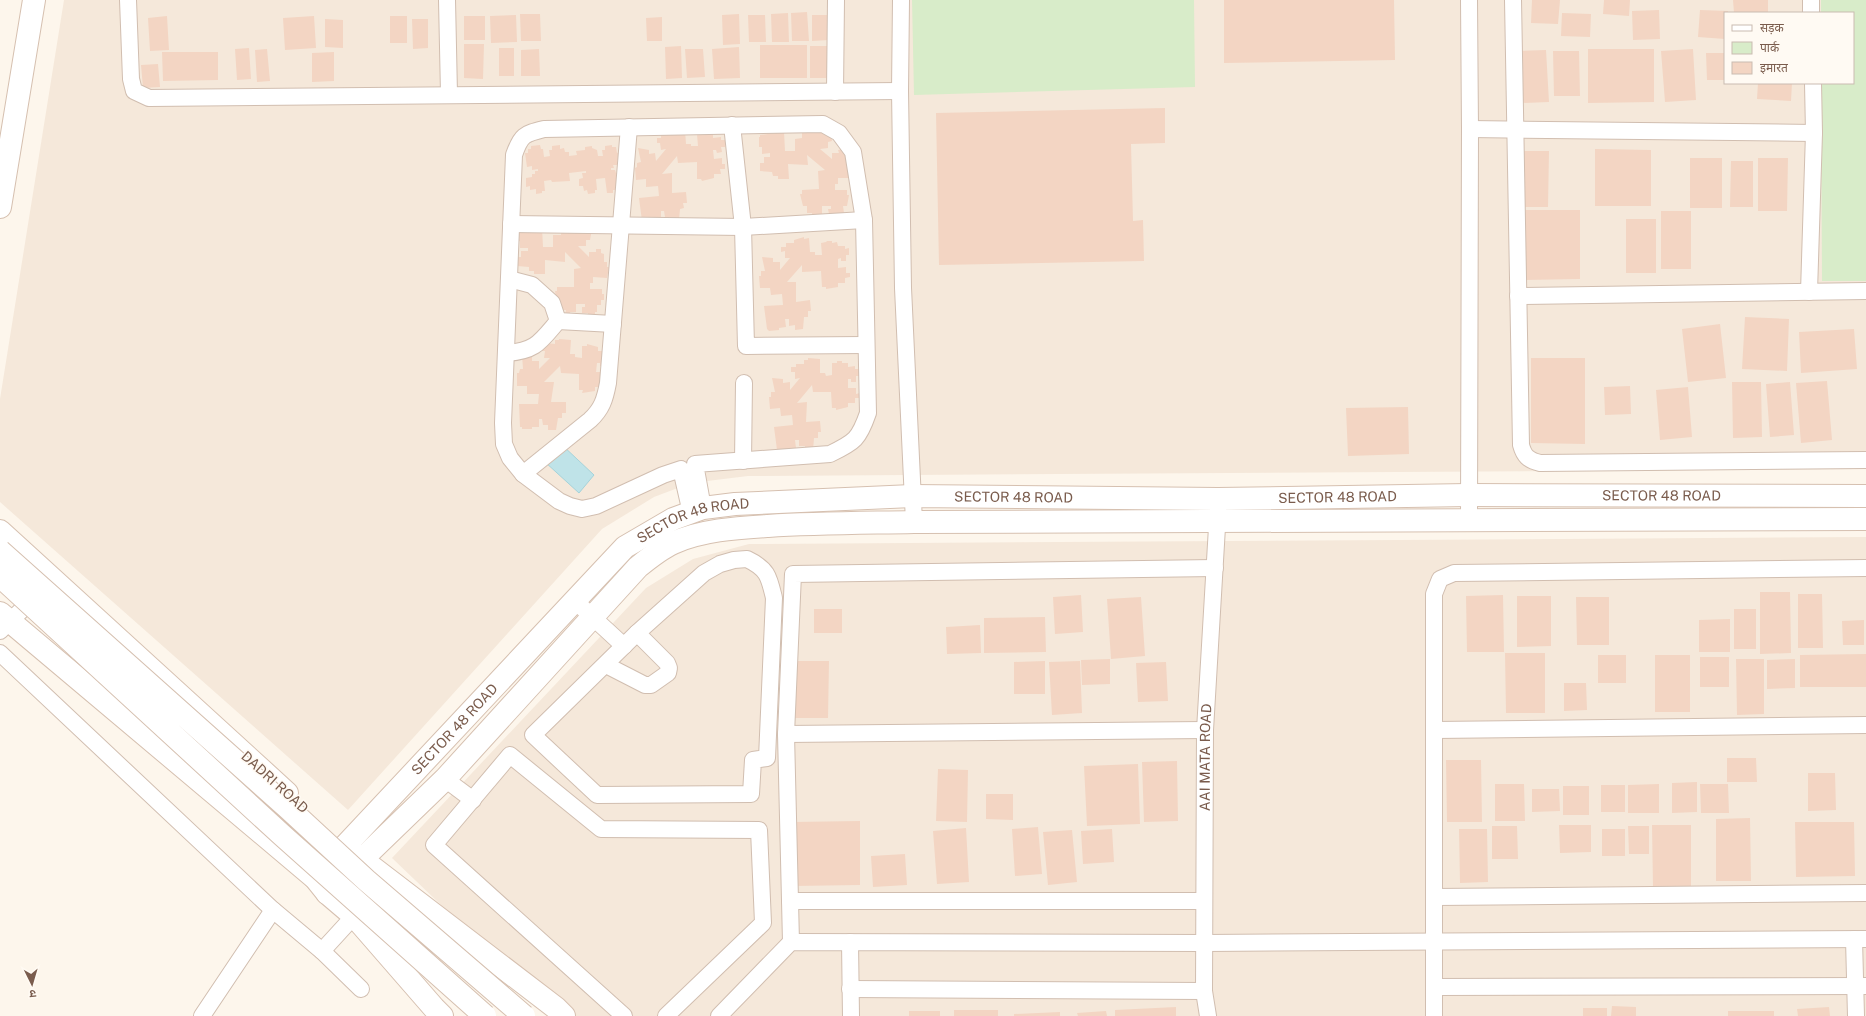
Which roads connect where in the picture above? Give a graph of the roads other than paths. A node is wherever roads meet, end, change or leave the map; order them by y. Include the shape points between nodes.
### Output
1 (34, 0) edge
2 (128, 0) edge
3 (447, 0) edge
4 (836, 0) edge
5 (901, 0) edge
6 (1469, 0) edge
7 (1512, 0) edge
8 (1811, 0) edge
9 (1812, 12) edge
10 (1813, 84) edge
11 (900, 91) junction
12 (835, 92) junction
13 (448, 94) junction
14 (732, 125) junction
15 (629, 127) junction
16 (1470, 129) junction
17 (1514, 129) junction
18 (1814, 133) junction
19 (0, 207) edge
20 (864, 220) junction
21 (511, 224) junction
22 (621, 224) junction
23 (743, 227) junction
24 (509, 280) junction
25 (1809, 292) junction
26 (1866, 292) edge
27 (1518, 296) junction
28 (558, 321) junction
29 (613, 324) junction
30 (866, 345) junction
31 (506, 353) junction
32 (744, 383) dead end
33 (1866, 460) edge
34 (744, 461) junction
35 (523, 474) junction
36 (1468, 495) junction
37 (912, 496) junction
38 (1866, 496) edge
39 (1218, 498) junction
40 (697, 510) junction
41 (1866, 518) edge
42 (1217, 520) junction
43 (1469, 520) junction
44 (914, 522) junction
45 (0, 531) edge
46 (0, 551) edge
47 (1215, 568) junction
48 (1866, 568) edge
49 (0, 576) edge
50 (52, 579) junction
51 (574, 600) junction
52 (592, 617) junction
53 (4, 622) edge
54 (637, 633) junction
55 (624, 646) junction
56 (133, 652) junction
57 (0, 653) edge
58 (606, 665) junction
59 (95, 694) junction
60 (1866, 725) edge
61 (1205, 730) junction
62 (1435, 730) junction
63 (786, 734) junction
64 (445, 779) junction
65 (473, 800) junction
66 (345, 846) junction
67 (361, 860) junction
68 (321, 885) junction
69 (1866, 893) edge
70 (1435, 897) junction
71 (790, 901) junction
72 (1204, 901) junction
73 (273, 910) junction
74 (354, 916) junction
75 (1860, 939) edge
76 (1435, 941) junction
77 (791, 942) junction
78 (850, 942) junction
79 (1205, 943) junction
80 (322, 951) junction
81 (1860, 986) edge
82 (1434, 987) junction
83 (361, 989) dead end
84 (850, 989) junction
85 (1204, 991) junction
86 (202, 1016) edge
87 (442, 1016) edge
88 (485, 1016) edge
89 (524, 1016) edge
90 (564, 1016) edge
91 (624, 1016) edge
92 (666, 1016) edge
93 (719, 1016) edge
94 (851, 1016) edge
95 (1208, 1016) edge
96 (1434, 1016) edge
97 (1856, 1016) edge

1 - 19 street
2 - 13 street via 131,79 134,91 149,98
3 - 13 street
4 - 12 street
5 - 11 street
6 - 16 street
7 - 17 street
8 - 9 street
10 - 18 street
11 - 12 street
11 - 37 street via 903,288
12 - 13 street
14 - 15 street
14 - 20 street via 823,124 839,133 853,152
14 - 23 street
15 - 21 street via 544,129 531,132 520,139 514,155
15 - 22 street
16 - 17 street
16 - 36 street
17 - 18 street
17 - 27 street
18 - 25 street
20 - 23 street
20 - 30 street
21 - 22 street
21 - 24 street
22 - 23 street
22 - 29 street
23 - 30 street via 746,346
24 - 28 street via 532,286 552,303
24 - 31 street
25 - 26 street
25 - 27 street
27 - 33 street via 1521,445 1524,454 1531,461 1540,463
28 - 29 street
28 - 31 street via 540,343 522,352
29 - 35 street via 608,383 605,399 598,412
30 - 34 street via 868,413 861,432 850,444 830,454
31 - 35 street via 504,444 510,458
32 - 34 street
34 - 40 street via 695,464
35 - 40 street via 559,501 582,509 596,506 680,469
36 - 38 street, SECTOR 48 ROAD
36 - 39 street, SECTOR 48 ROAD
36 - 43 street
37 - 39 street, SECTOR 48 ROAD
37 - 40 street, SECTOR 48 ROAD via 735,504
37 - 44 street
39 - 42 street, AAI MATA ROAD
40 - 51 street, SECTOR 48 ROAD via 673,519 625,547
41 - 43 street, SECTOR 48 ROAD
42 - 43 street, SECTOR 48 ROAD
42 - 44 street, SECTOR 48 ROAD
42 - 47 street, AAI MATA ROAD
44 - 52 street, SECTOR 48 ROAD via 732,529 674,542 638,567
45 - 50 street, DADRI ROAD
46 - 89 street, bridge via 366,880
47 - 61 street, AAI MATA ROAD
47 - 63 street via 793,574
48 - 62 street via 1454,573 1440,579 1434,594
49 - 88 street, bridge via 283,836
50 - 53 street
50 - 56 street, DADRI ROAD
51 - 52 street
51 - 66 street, SECTOR 48 ROAD
52 - 55 street
52 - 64 street, SECTOR 48 ROAD
53 - 59 street
54 - 55 street
54 - 58 street via 667,663 668,673 651,685 645,685
54 - 58 street via 704,573 720,564 747,559 760,566 769,577 774,598 767,758 753,760 751,794 597,795 533,735
55 - 58 street
56 - 59 street
56 - 66 street, DADRI ROAD
57 - 73 street
59 - 68 street
60 - 62 street
61 - 63 street
61 - 72 street, AAI MATA ROAD
62 - 70 street
63 - 71 street
64 - 65 street
64 - 67 street, SECTOR 48 ROAD
65 - 91 street via 434,845
65 - 92 street via 510,755 601,829 760,830 763,923
66 - 67 street, DADRI ROAD
66 - 68 street, SECTOR 48 ROAD
67 - 68 street, SECTOR 48 ROAD
67 - 90 street, DADRI ROAD
68 - 74 street
69 - 70 street
70 - 76 street
71 - 72 street
71 - 77 street
72 - 79 street, AAI MATA ROAD
73 - 80 street
73 - 86 street
74 - 80 street
74 - 87 street
75 - 76 street
75 - 81 street
76 - 79 street
76 - 82 street
77 - 78 street
77 - 93 street
78 - 79 street
78 - 84 street
79 - 85 street, AAI MATA ROAD
80 - 83 street
81 - 82 street
81 - 97 street
82 - 96 street
84 - 85 street
84 - 94 street
85 - 95 street, AAI MATA ROAD

